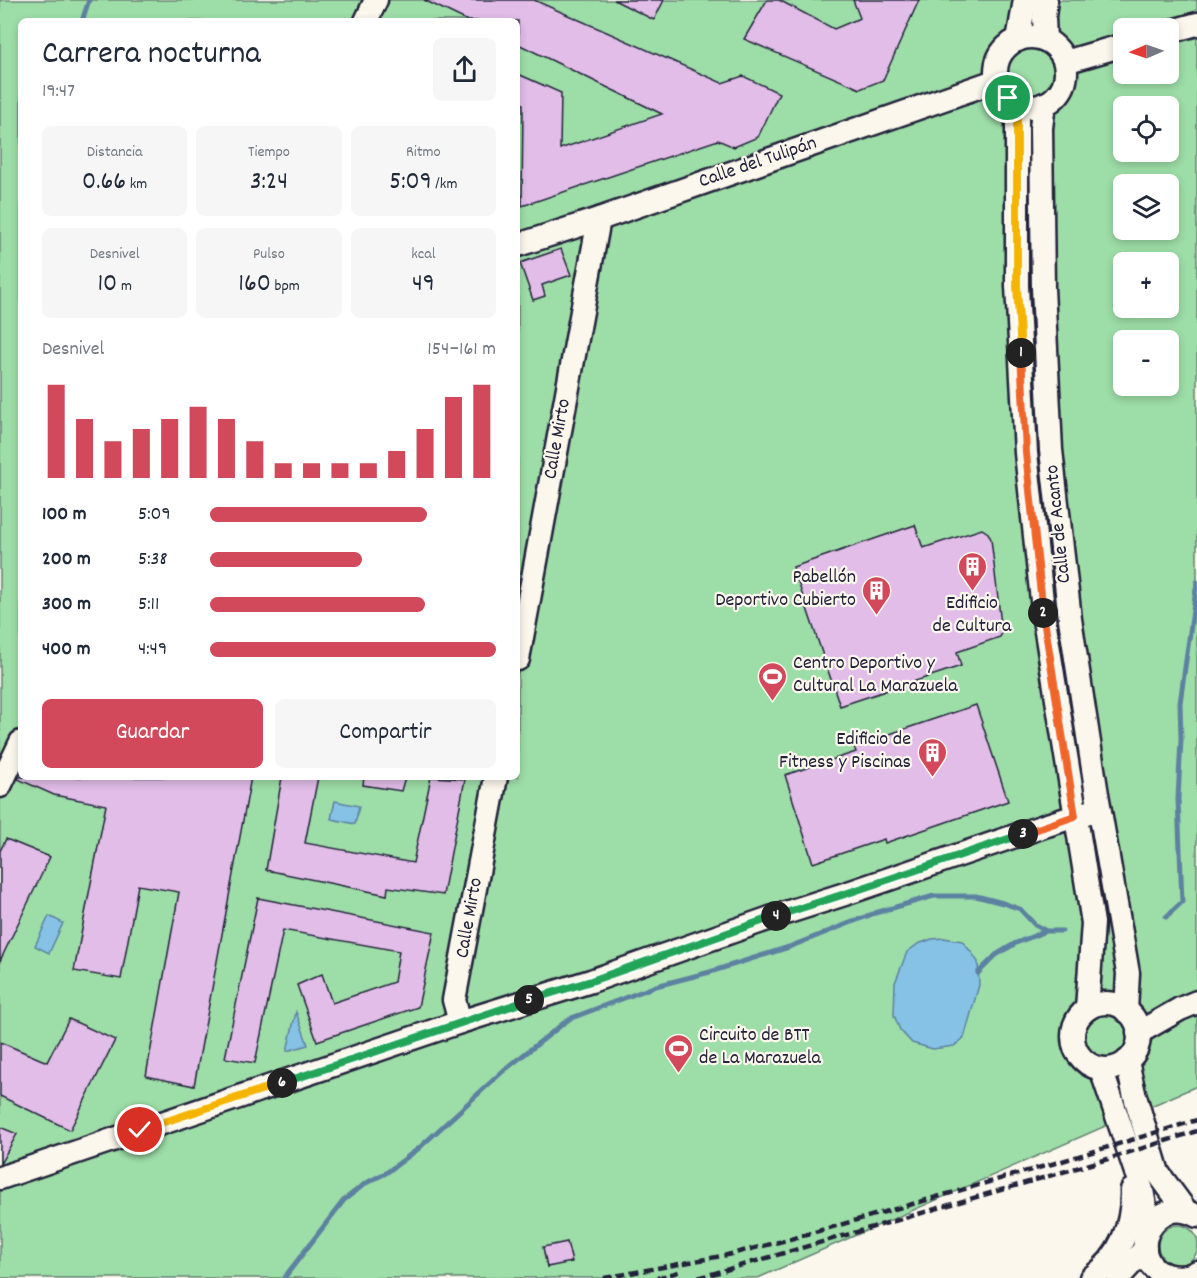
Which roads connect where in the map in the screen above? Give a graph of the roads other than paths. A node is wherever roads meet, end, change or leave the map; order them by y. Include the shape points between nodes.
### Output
1 (376, 0) edge
2 (1025, 0) edge
3 (1046, 0) edge
4 (367, 18) edge
5 (1197, 24) edge
6 (1179, 29) edge
7 (1018, 40) junction
8 (1045, 40) junction
9 (1113, 48) edge
10 (1065, 62) junction
11 (998, 80) junction
12 (1017, 104) junction
13 (1044, 104) junction
14 (599, 219) junction
15 (520, 244) edge
16 (520, 648) edge
17 (18, 748) edge
18 (495, 780) edge
19 (0, 786) edge
20 (1100, 809) junction
21 (1075, 816) junction
22 (1189, 1005) edge
23 (1087, 1009) junction
24 (1126, 1011) junction
25 (460, 1022) junction
26 (1138, 1033) junction
27 (1127, 1061) junction
28 (1101, 1069) junction
29 (1135, 1171) junction
30 (0, 1178) edge
31 (1193, 1214) edge
32 (1147, 1238) junction
33 (1197, 1272) edge
34 (1161, 1276) edge
35 (1091, 1278) edge
36 (1118, 1278) edge

1 - 4 street
2 - 7 street
3 - 8 street
5 - 6 street
7 - 8 street
7 - 11 street via 998,61
8 - 10 street
9 - 10 street
10 - 13 street via 1064,83 1053,99
11 - 12 street via 1008,98
11 - 14 street, Calle del Tulipán
12 - 13 street
12 - 21 street, Calle de Acanto via 1017,286 1026,453 1044,619
13 - 20 street, Calle de Acanto via 1043,288 1051,450 1070,619
14 - 15 street, Calle del Tulipán
14 - 16 street, Calle Mirto
17 - 19 street
18 - 25 street, Calle Mirto via 454,1000
20 - 21 street
20 - 24 street, Calle de Acanto via 1128,973
21 - 23 street, Calle de Acanto via 1093,923
21 - 25 street
22 - 24 street
22 - 26 street
23 - 24 street via 1112,1004
23 - 28 street via 1074,1027 1075,1049 1090,1065
24 - 26 street
25 - 30 street
26 - 27 street via 1134,1053
27 - 28 street
27 - 31 street via 1158,1173
28 - 29 street
29 - 32 street via 1142,1190
29 - 35 street via 1131,1218 1122,1242 1110,1262
31 - 32 street via 1173,1210 1164,1214 1155,1219
32 - 34 street via 1148,1259
32 - 36 street
33 - 34 street via 1184,1278

